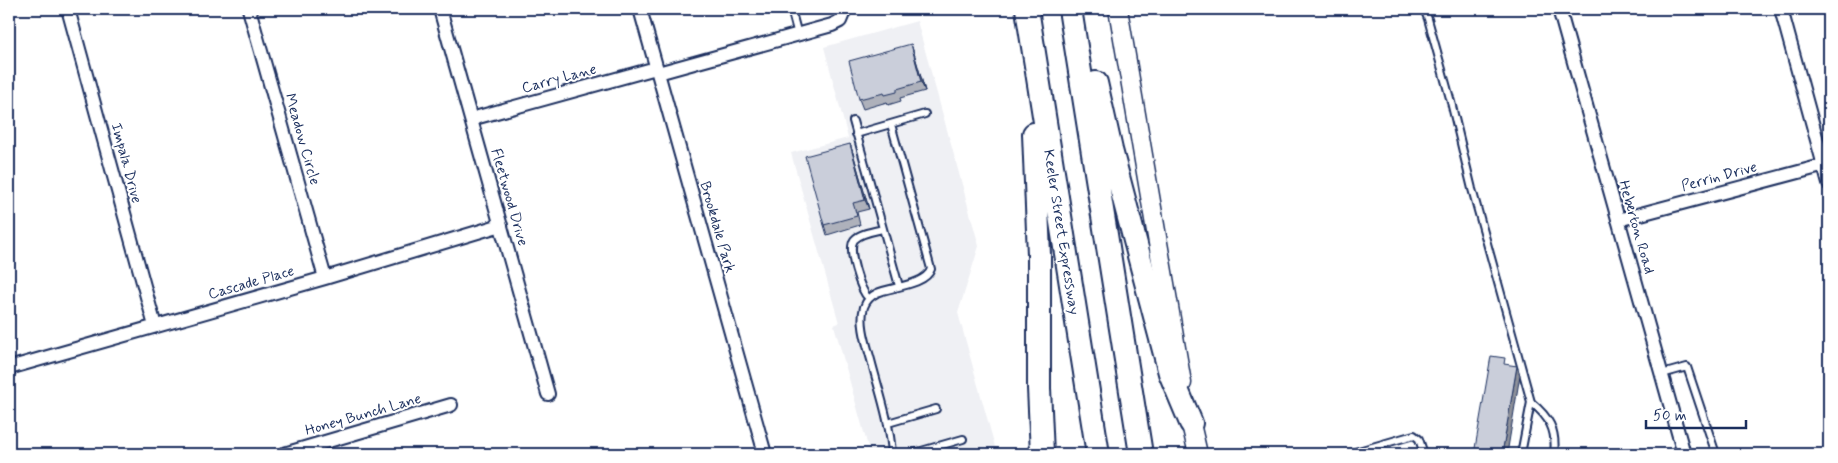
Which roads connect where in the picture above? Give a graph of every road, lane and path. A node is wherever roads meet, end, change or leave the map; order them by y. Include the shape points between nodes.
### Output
1 (68, 9) edge
2 (249, 9) edge
3 (440, 9) edge
4 (640, 9) edge
5 (791, 9) edge
6 (845, 9) edge
7 (1026, 9) edge
8 (1070, 9) edge
9 (1079, 9) edge
10 (1118, 9) edge
11 (1424, 9) edge
12 (1558, 9) edge
13 (1781, 9) edge
14 (798, 35) junction
15 (657, 70) junction
16 (925, 114) dead end
17 (471, 119) junction
18 (853, 121) dead end
19 (891, 124) junction
20 (856, 134) junction
21 (1827, 165) edge
22 (1829, 184) edge
23 (1618, 220) junction
24 (501, 225) junction
25 (883, 229) junction
26 (325, 278) junction
27 (899, 286) junction
28 (869, 299) junction
29 (155, 326) junction
30 (9, 368) edge
31 (1662, 374) junction
32 (548, 394) dead end
33 (1531, 402) junction
34 (451, 405) dead end
35 (936, 410) dead end
36 (888, 423) junction
37 (1191, 423) junction
38 (963, 439) dead end
39 (284, 454) edge
40 (765, 454) edge
41 (892, 454) edge
42 (911, 454) edge
43 (1042, 454) edge
44 (1098, 454) edge
45 (1141, 454) edge
46 (1198, 454) edge
47 (1348, 454) edge
48 (1424, 454) edge
49 (1521, 454) edge
50 (1554, 454) edge
51 (1684, 454) edge
52 (1716, 454) edge

1 - 29 street, Impala Drive
2 - 26 street, Meadow Circle
3 - 17 street, Fleetwood Drive
4 - 15 street, Brookdale Park
5 - 14 lane
6 - 14 street, Carry Lane via 843,18 836,24
7 - 43 highway via 1038,222 1038,379
7 - 44 highway, Keeler Street Expressway
8 - 45 highway
9 - 37 highway via 1107,135 1170,373
10 - 37 main road
11 - 33 lane
12 - 23 street, Heberton Road
13 - 21 street
14 - 15 street, Carry Lane
15 - 17 street, Carry Lane
15 - 40 street, Brookdale Park
16 - 19 lane
17 - 24 street, Fleetwood Drive
18 - 20 lane
19 - 20 lane
19 - 27 lane via 931,265 926,277
20 - 25 lane
21 - 22 street
21 - 23 street, Perrin Drive
23 - 31 street, Heberton Road
24 - 26 street, Cascade Place
24 - 32 street, Fleetwood Drive
25 - 27 lane
25 - 28 lane via 858,237 852,245 862,289
26 - 29 street, Cascade Place
27 - 28 lane
28 - 36 lane via 864,308 864,323
29 - 30 street, Cascade Place
31 - 51 street, Heberton Road
31 - 52 lane via 1687,367
33 - 49 lane
33 - 50 lane via 1545,414 1552,428
34 - 39 street, Honey Bunch Lane
35 - 36 lane
36 - 41 lane
37 - 46 main road
38 - 42 lane
47 - 48 lane via 1414,435 1419,439

